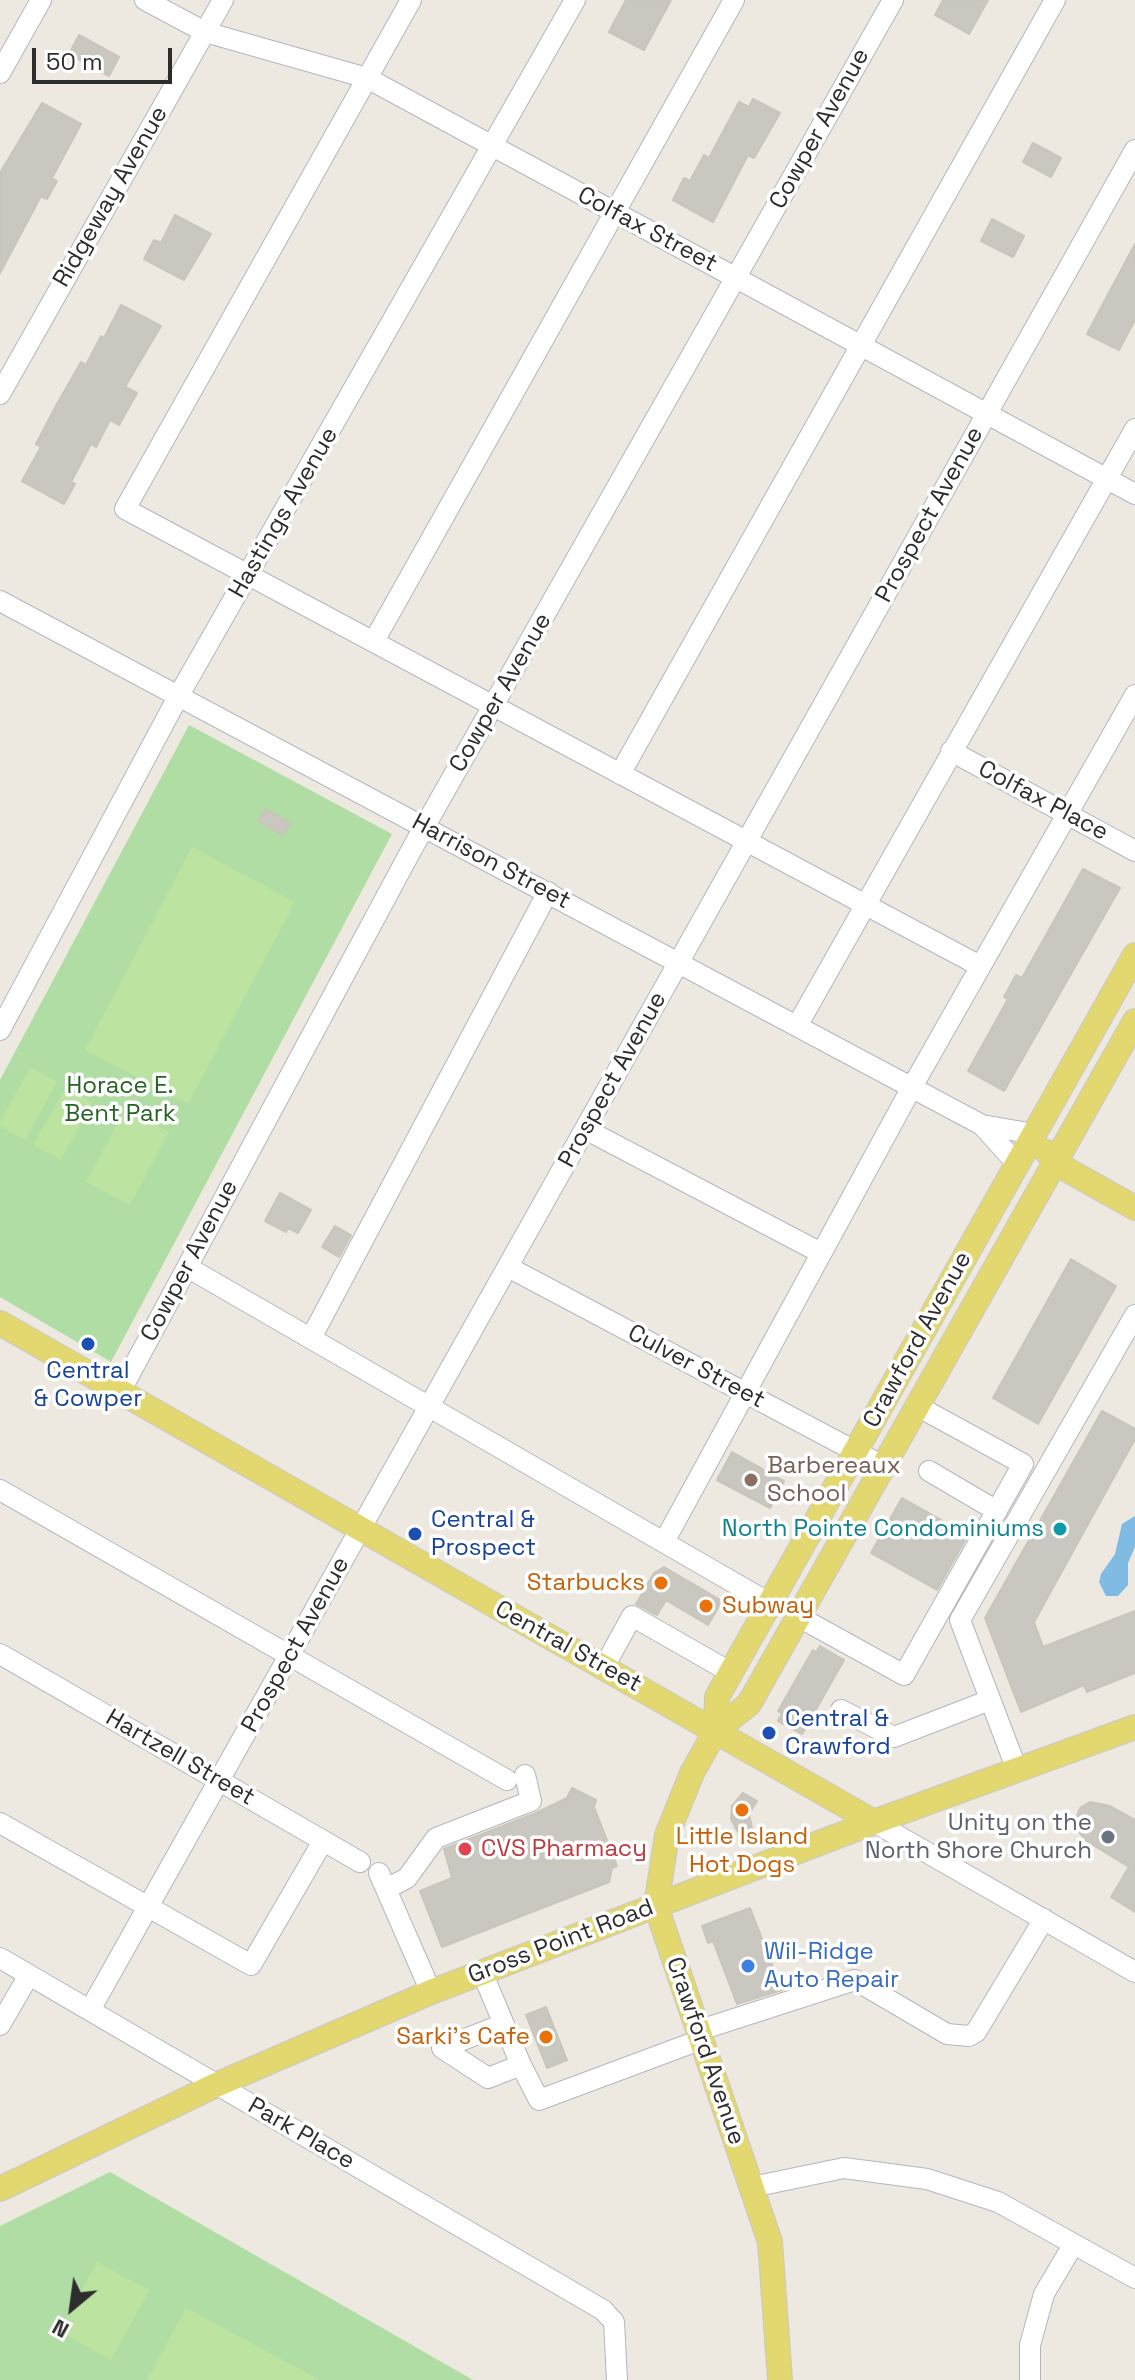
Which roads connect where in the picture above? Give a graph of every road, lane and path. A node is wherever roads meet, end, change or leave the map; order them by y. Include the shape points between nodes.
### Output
1 (41, 0) edge
2 (145, 0) edge
3 (223, 0) edge
4 (411, 0) edge
5 (575, 0) edge
6 (734, 0) edge
7 (893, 0) edge
8 (1055, 0) edge
9 (205, 32) junction
10 (0, 73) edge
11 (367, 78) junction
12 (493, 147) junction
13 (1135, 150) edge
14 (614, 212) junction
15 (737, 278) junction
16 (860, 345) junction
17 (0, 394) edge
18 (987, 414) junction
19 (1135, 429) edge
20 (1107, 479) junction
21 (1135, 494) edge
22 (248, 574) junction
23 (0, 601) edge
24 (374, 641) junction
25 (179, 695) junction
26 (1135, 695) edge
27 (493, 706) junction
28 (951, 751) junction
29 (620, 774) junction
30 (1068, 815) junction
31 (425, 827) junction
32 (747, 841) junction
33 (1135, 851) edge
34 (548, 892) junction
35 (865, 904) junction
36 (1135, 955) edge
37 (679, 963) junction
38 (980, 966) junction
39 (1135, 1021) edge
40 (797, 1026) junction
41 (0, 1030) edge
42 (912, 1087) junction
43 (982, 1125) junction
44 (585, 1129) junction
45 (1034, 1134) junction
46 (1055, 1163) junction
47 (1017, 1164) junction
48 (1135, 1208) edge
49 (821, 1253) junction
50 (187, 1267) junction
51 (508, 1267) junction
52 (1135, 1315) edge
53 (0, 1323) edge
54 (311, 1338) junction
55 (120, 1392) junction
56 (745, 1393) junction
57 (430, 1406) junction
58 (919, 1407) junction
59 (855, 1451) junction
60 (885, 1467) junction
61 (929, 1471) dead end
62 (0, 1490) edge
63 (997, 1511) junction
64 (360, 1530) junction
65 (664, 1542) junction
66 (769, 1603) junction
67 (799, 1617) junction
68 (0, 1654) edge
69 (288, 1658) junction
70 (604, 1667) junction
71 (730, 1672) junction
72 (990, 1700) junction
73 (841, 1710) dead end
74 (1135, 1727) edge
75 (716, 1730) junction
76 (1017, 1770) junction
77 (219, 1781) junction
78 (874, 1822) junction
79 (0, 1823) edge
80 (323, 1841) junction
81 (360, 1862) dead end
82 (656, 1906) junction
83 (148, 1908) junction
84 (1044, 1919) junction
85 (0, 1958) edge
86 (482, 1972) junction
87 (1135, 1972) edge
88 (29, 1975) junction
89 (431, 1992) junction
90 (90, 2010) junction
91 (0, 2025) edge
92 (501, 2025) junction
93 (699, 2035) junction
94 (521, 2065) junction
95 (216, 2085) junction
96 (752, 2187) junction
97 (0, 2189) edge
98 (1073, 2245) junction
99 (1135, 2278) edge
100 (617, 2380) edge
101 (780, 2380) edge
102 (1030, 2380) edge

1 - 10 street
2 - 9 street, Colfax Street
3 - 9 street, Ridgeway Avenue
4 - 11 street
5 - 12 street, Hastings Avenue
6 - 14 street
7 - 15 street, Cowper Avenue
8 - 16 street
9 - 11 street, Colfax Street
9 - 17 street, Ridgeway Avenue
11 - 12 street, Colfax Street
11 - 22 street via 125,509
12 - 14 street, Colfax Street
12 - 22 street, Hastings Avenue
13 - 18 street, Prospect Avenue
14 - 15 street, Colfax Street
14 - 24 street
15 - 16 street, Colfax Street
15 - 27 street, Cowper Avenue
16 - 18 street, Colfax Street
16 - 29 street
18 - 20 street, Colfax Street
18 - 32 street, Prospect Avenue
19 - 20 street
20 - 21 street, Colfax Street
20 - 28 street
22 - 24 street
22 - 25 street, Hastings Avenue
23 - 25 street, Harrison Street
24 - 27 street
25 - 31 street, Harrison Street
25 - 41 street, Hastings Avenue
26 - 30 street
27 - 29 street
27 - 31 street, Cowper Avenue
28 - 30 street, Colfax Place
28 - 35 street
29 - 32 street
30 - 33 street, Colfax Place
30 - 38 street
31 - 34 street, Harrison Street
31 - 50 street, Cowper Avenue
32 - 35 street
32 - 37 street, Prospect Avenue
34 - 37 street, Harrison Street
34 - 54 street
35 - 38 street
35 - 40 street
36 - 45 main road, Crawford Avenue
37 - 40 street, Harrison Street
37 - 44 street, Prospect Avenue
38 - 42 street
39 - 46 main road, Crawford Avenue
40 - 42 street, Harrison Street
42 - 43 street, Harrison Street
42 - 49 street
43 - 45 street, Harrison Street
43 - 47 street, Harrison Street
44 - 49 street
44 - 51 street, Prospect Avenue
45 - 46 main road
45 - 47 main road, Crawford Avenue
46 - 47 main road
46 - 48 main road
46 - 58 main road, Crawford Avenue
47 - 59 main road, Crawford Avenue
49 - 56 street
50 - 54 street
50 - 55 street, Cowper Avenue
51 - 56 street, Culver Street
51 - 57 street, Prospect Avenue
52 - 72 street via 960,1620
53 - 55 main road, Central Street
54 - 57 street
55 - 64 main road, Central Street
56 - 59 street, Culver Street
56 - 65 street
57 - 64 street, Prospect Avenue
57 - 65 street
58 - 60 main road, Crawford Avenue
58 - 63 street via 1023,1464
59 - 60 street, Culver Street
59 - 66 main road, Crawford Avenue
60 - 67 main road, Crawford Avenue
61 - 63 street
62 - 69 street
63 - 67 street via 904,1675
64 - 69 street, Prospect Avenue
64 - 70 main road, Central Street
65 - 66 street
66 - 71 main road, Crawford Avenue
67 - 75 main road, Crawford Avenue via 749,1704
68 - 77 street, Hartzell Street
69 - 77 street, Prospect Avenue
69 - 89 street via 516,1778 531,1801 436,1838 407,1878 383,1881
70 - 71 street via 632,1616
70 - 75 main road, Central Street
71 - 75 main road, Crawford Avenue via 717,1697
72 - 73 street via 894,1737
72 - 76 street
74 - 76 main road, Gross Point Road
75 - 78 main road, Central Street
75 - 82 main road, Crawford Avenue via 667,1835
76 - 78 main road, Gross Point Road
77 - 80 street, Hartzell Street
77 - 83 street, Prospect Avenue
78 - 82 main road, Gross Point Road
78 - 84 street, Central Street
79 - 83 street
80 - 81 street, Hartzell Street
80 - 83 street via 251,1965
82 - 86 main road, Gross Point Road
82 - 93 main road, Crawford Avenue
83 - 90 street, Prospect Avenue
84 - 87 street, Central Street
84 - 93 street via 969,2036 947,2034 855,1980
85 - 88 street, Park Place
86 - 89 main road, Gross Point Road
86 - 92 street
88 - 90 street, Park Place
88 - 91 street
89 - 95 main road, Gross Point Road
90 - 95 street, Park Place
92 - 94 street
92 - 94 street via 442,2048 488,2078
93 - 94 street via 539,2100
93 - 96 main road, Crawford Avenue
95 - 97 main road, Gross Point Road
95 - 100 street, Park Place via 603,2310 614,2322
96 - 98 street via 844,2168 927,2179 998,2202
96 - 101 main road, Crawford Avenue via 770,2242
98 - 99 street
98 - 102 street via 1044,2294 1030,2345

